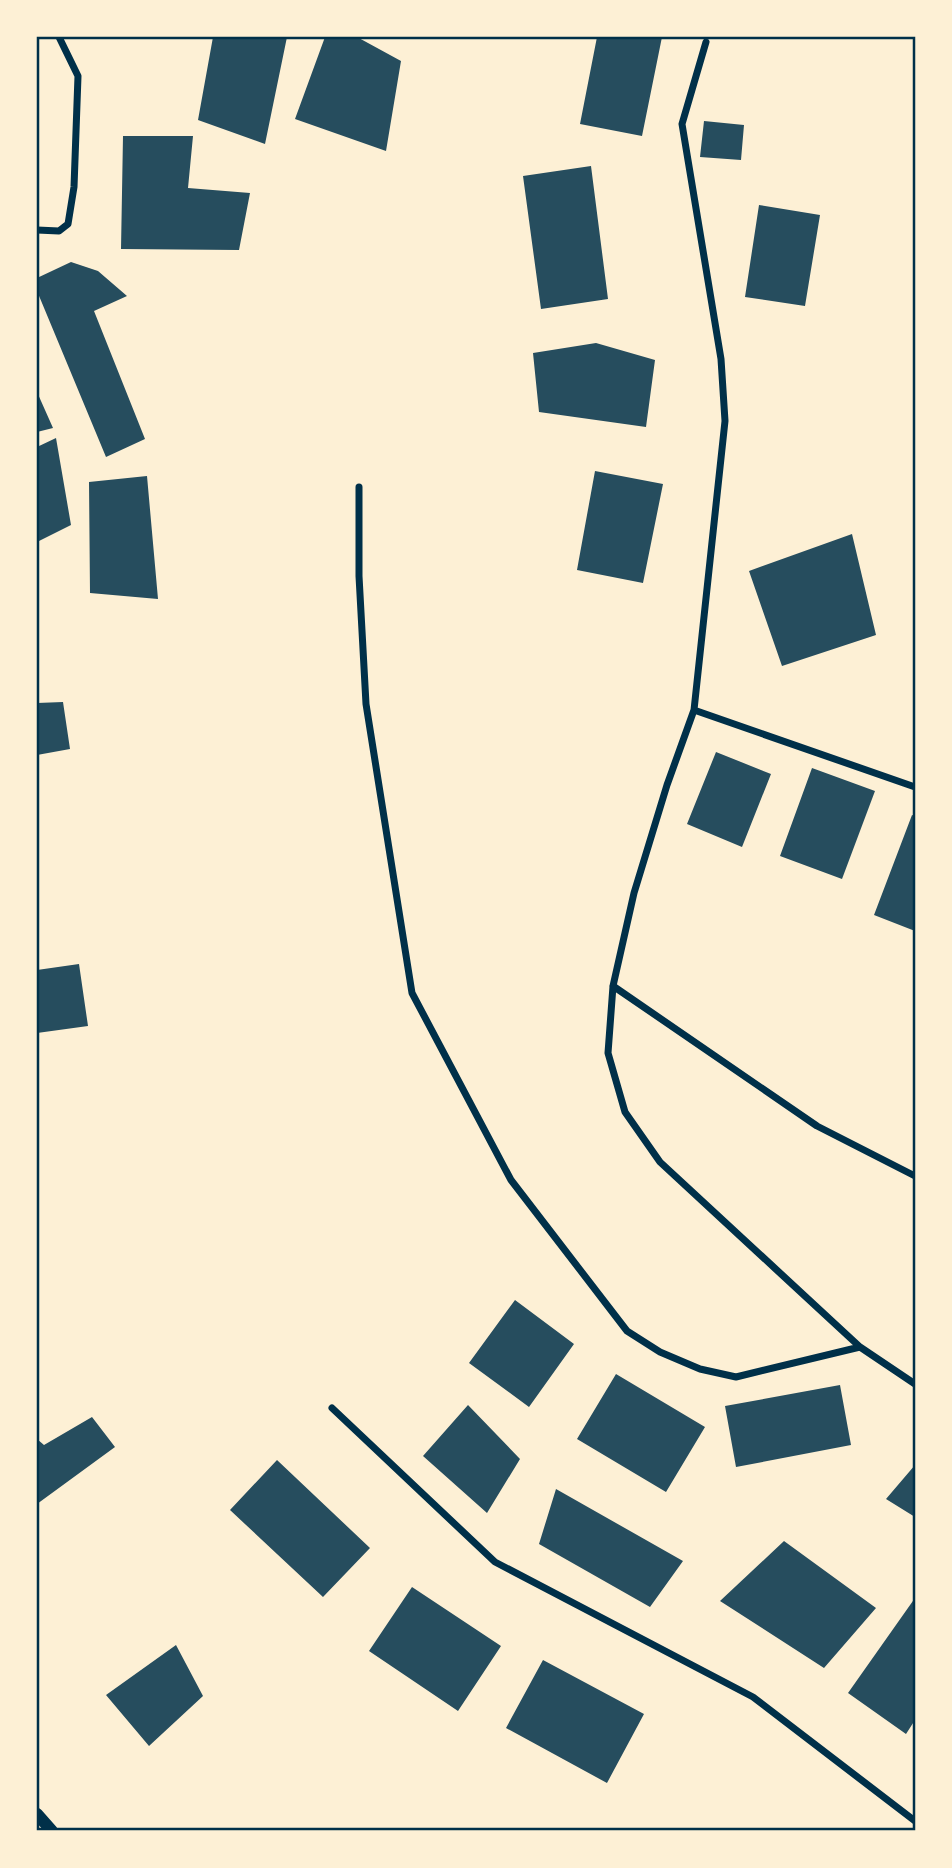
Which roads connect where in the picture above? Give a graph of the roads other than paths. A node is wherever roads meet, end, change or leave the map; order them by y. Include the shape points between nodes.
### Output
1 (59, 37) edge
2 (706, 42) dead end
3 (37, 230) edge
4 (359, 487) dead end
5 (694, 710) junction
6 (915, 787) edge
7 (613, 986) junction
8 (915, 1176) edge
9 (860, 1348) junction
10 (915, 1384) edge
11 (332, 1408) dead end
12 (37, 1814) edge
13 (915, 1821) edge
14 (52, 1831) edge

1 - 3 street via 78,76 74,187 68,224 59,231
2 - 5 street via 682,124 721,359 725,421
4 - 9 street via 366,704 412,993 512,1180 626,1331 660,1352 700,1369 736,1377
5 - 6 street
5 - 7 street via 634,893
7 - 8 street via 817,1126
7 - 9 street via 608,1053 625,1112 660,1162
9 - 10 street
11 - 13 street via 495,1562 753,1697
12 - 14 street

